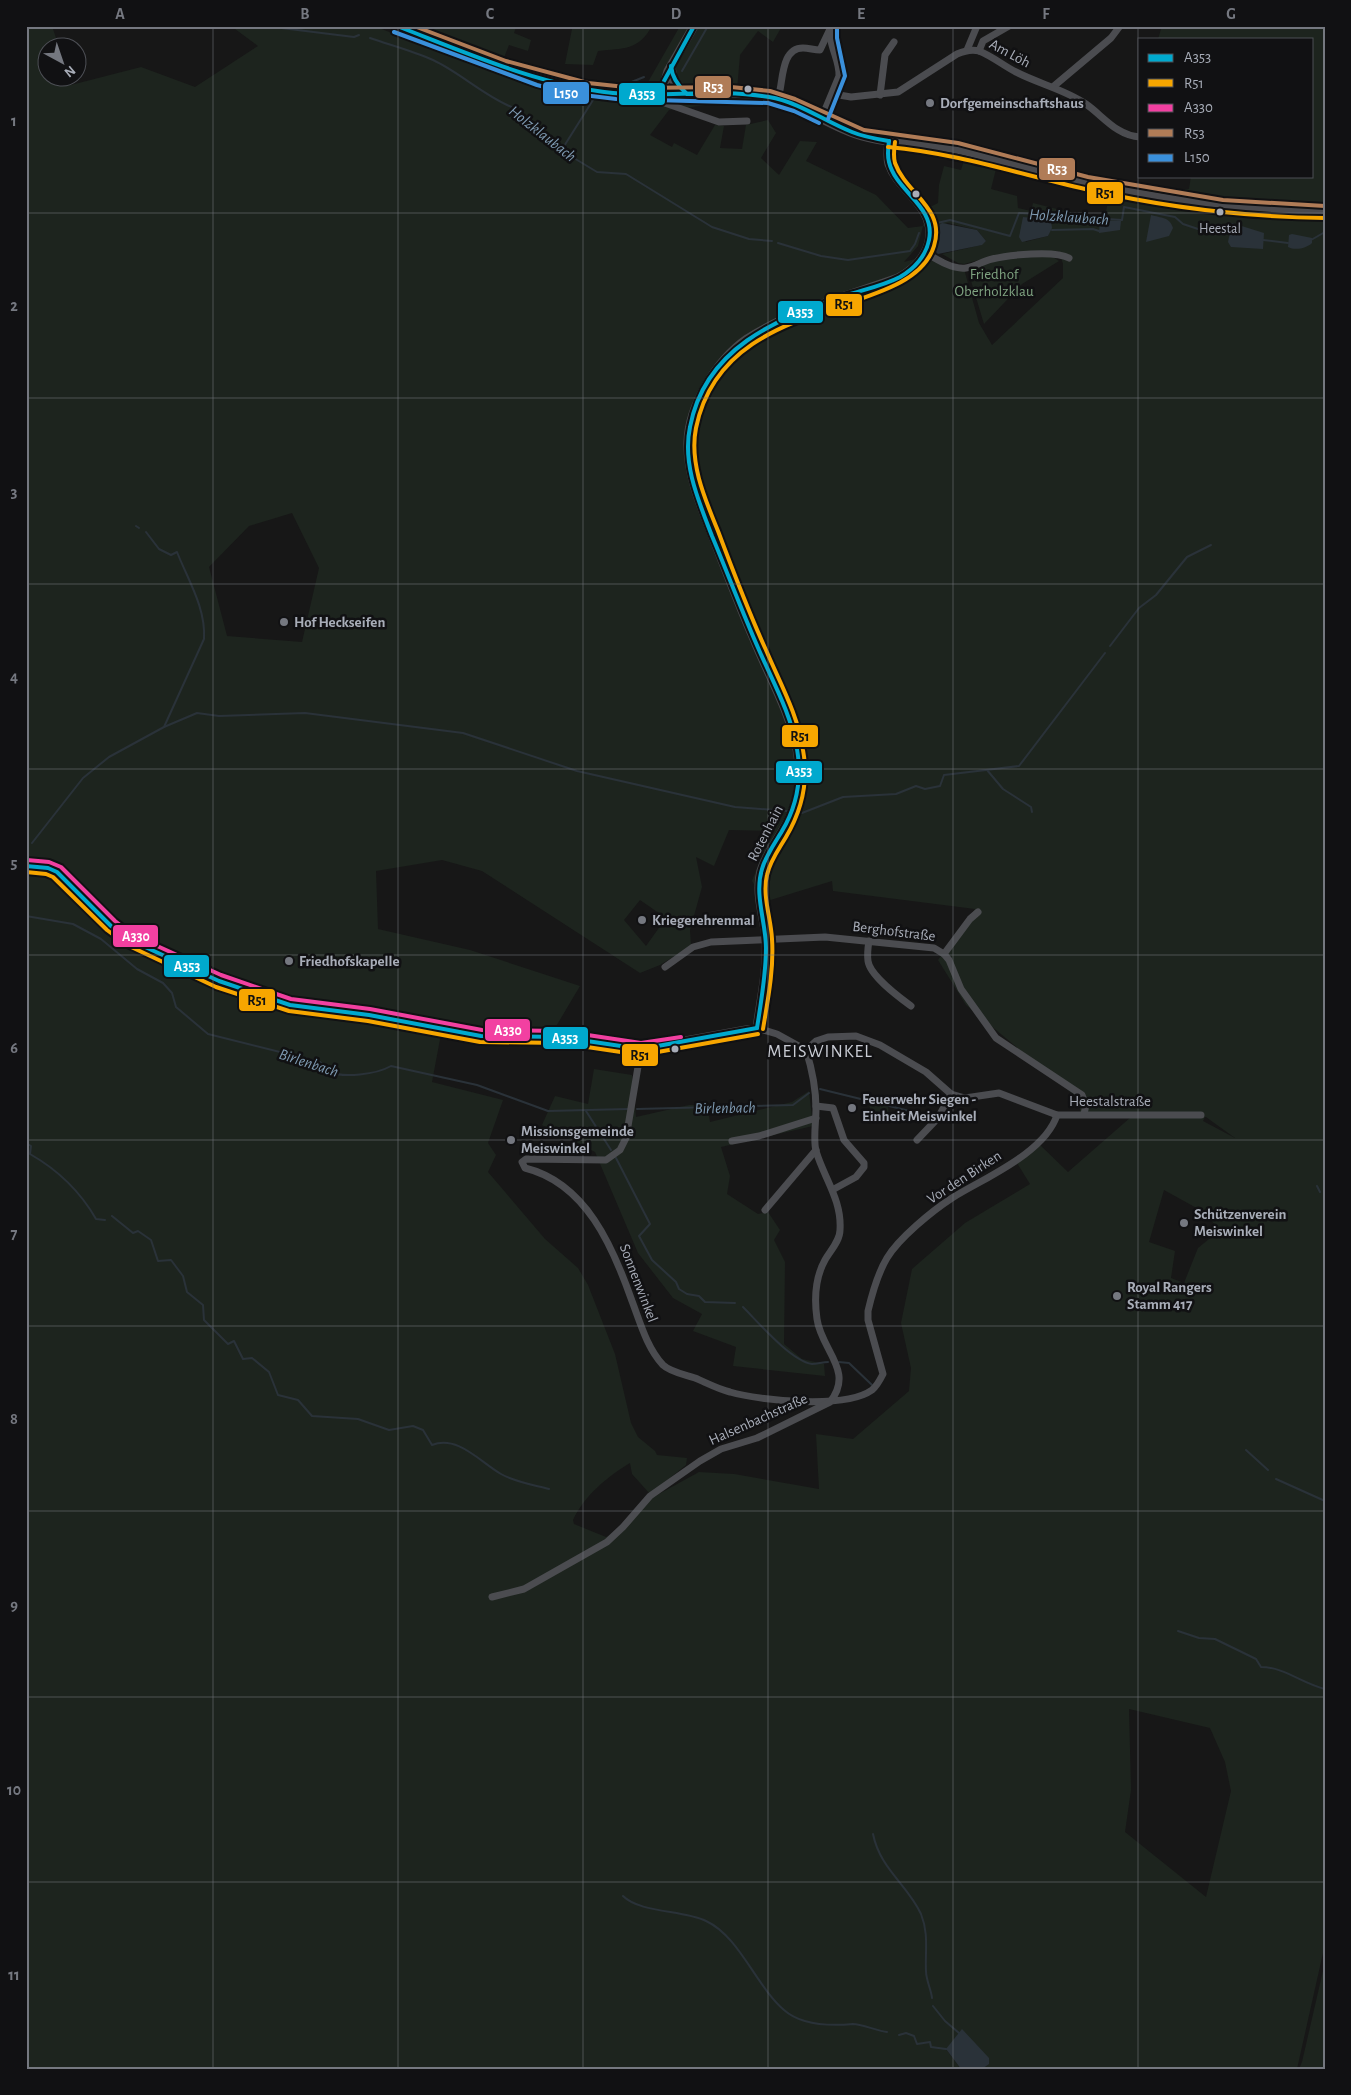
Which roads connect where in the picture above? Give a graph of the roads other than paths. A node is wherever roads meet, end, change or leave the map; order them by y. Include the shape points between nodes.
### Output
1 (396, 26) edge
2 (694, 26) edge
3 (977, 26) edge
4 (1009, 26) edge
5 (1120, 26) edge
6 (830, 28) edge
7 (894, 42) dead end
8 (966, 50) junction
9 (979, 51) junction
10 (671, 66) junction
11 (1054, 86) junction
12 (780, 90) dead end
13 (687, 94) junction
14 (832, 94) junction
15 (661, 95) junction
16 (880, 95) junction
17 (822, 117) junction
18 (747, 121) dead end
19 (1138, 137) edge
20 (889, 141) junction
21 (1325, 212) edge
22 (926, 253) junction
23 (1069, 258) dead end
24 (26, 866) edge
25 (978, 912) dead end
26 (766, 939) junction
27 (869, 941) junction
28 (944, 954) junction
29 (664, 967) dead end
30 (911, 1006) dead end
31 (757, 1028) junction
32 (640, 1050) junction
33 (806, 1050) junction
34 (951, 1094) junction
35 (816, 1106) junction
36 (1084, 1114) junction
37 (1057, 1115) junction
38 (1201, 1115) dead end
39 (816, 1118) junction
40 (917, 1140) dead end
41 (732, 1141) dead end
42 (816, 1150) junction
43 (834, 1189) junction
44 (765, 1210) dead end
45 (830, 1402) junction
46 (492, 1597) dead end

1 - 15 street via 539,80 587,90
2 - 10 street
3 - 8 street
4 - 9 street via 983,41
5 - 11 street via 1111,38
6 - 12 street via 820,50 804,48 790,54
6 - 14 street via 831,46 839,70
7 - 16 street via 885,55
8 - 9 street, Am Löh
8 - 16 street, Am Löh via 898,92
9 - 11 street, Am Löh via 1016,72
10 - 13 street via 673,80
10 - 15 street via 662,84
11 - 19 street, Am Löh via 1085,104 1124,134
13 - 15 street
13 - 17 street via 769,98 796,105
14 - 16 street, Am Löh via 851,97
14 - 17 street
15 - 18 street via 662,102 670,106 719,122
17 - 20 street via 849,131
20 - 21 street via 958,149 1052,175 1198,203
20 - 22 street via 888,154 893,172 925,214 929,229
22 - 23 street via 940,261 966,268 1012,256 1056,255
22 - 26 street, Rotenhain via 898,278 785,319 746,340 720,363 702,392 692,419 689,460 700,503 786,716 798,754 799,778 794,808 764,863 759,883
24 - 32 street via 57,872 111,926 138,945 219,981 281,1002 481,1036 560,1037
25 - 28 street
26 - 27 street, Berghofstraße via 825,937
26 - 29 street, Berghofstraße via 710,942 693,947
26 - 31 street, Rotenhain
27 - 28 street, Berghofstraße via 918,945
27 - 30 street via 868,962 871,968
28 - 36 street, Berghofstraße via 961,989 996,1038 1082,1095 1086,1105
31 - 32 street
31 - 33 street via 778,1034
32 - 45 street, Sonnenwinkel via 626,1138 620,1150 606,1160 526,1158 522,1160 523,1165 564,1187 582,1202 611,1246 642,1330 665,1367 731,1392
33 - 34 street via 816,1041 828,1037 866,1038 926,1072
33 - 35 street, Halsenbachstraße
34 - 37 street, Heestalstraße via 965,1098 999,1093
34 - 40 street via 938,1118
35 - 39 street, Halsenbachstraße
35 - 43 street via 833,1108 844,1140 864,1163 856,1177
36 - 37 street, Heestalstraße
36 - 38 street, Heestalstraße
37 - 45 street, Vor den Birken via 1053,1128 1038,1144 949,1200 892,1251 883,1267 868,1312 883,1374 871,1391
39 - 41 street
39 - 42 street, Halsenbachstraße
42 - 43 street, Halsenbachstraße
42 - 44 street
43 - 45 street, Halsenbachstraße via 840,1234 820,1270 816,1293 818,1327 840,1378 837,1394
45 - 46 street, Halsenbachstraße via 757,1438 721,1449 700,1461 644,1502 607,1542 524,1589

